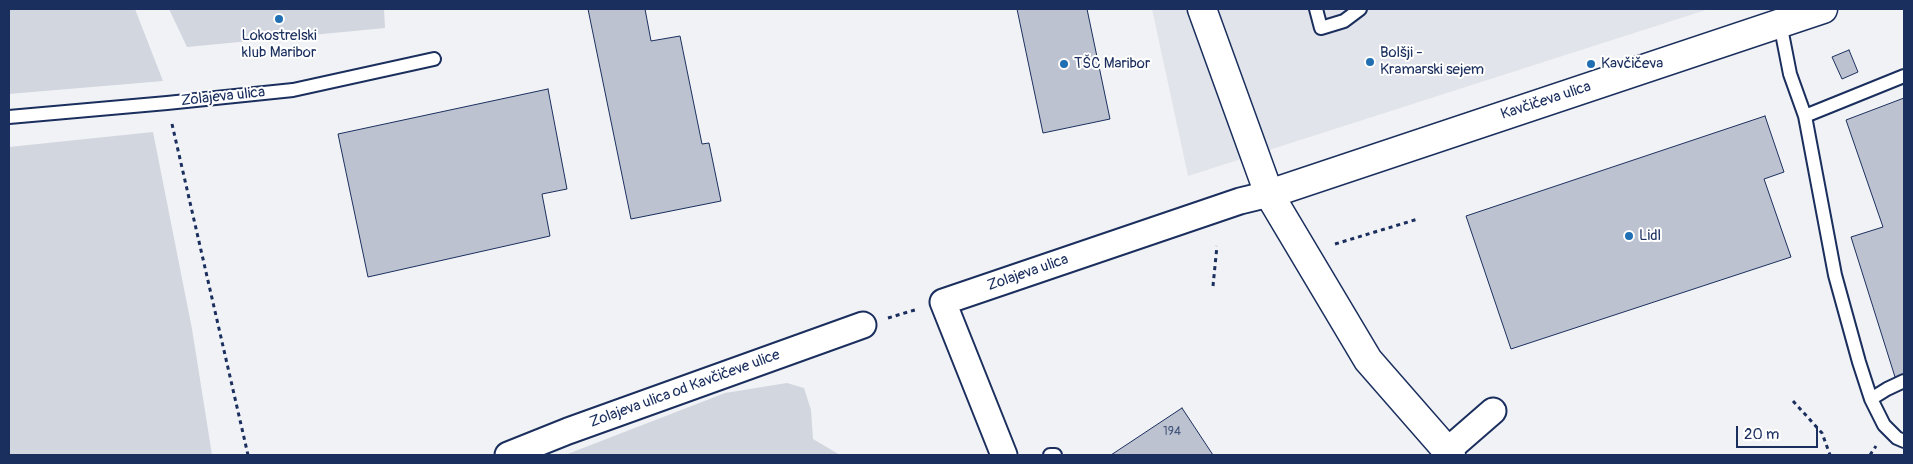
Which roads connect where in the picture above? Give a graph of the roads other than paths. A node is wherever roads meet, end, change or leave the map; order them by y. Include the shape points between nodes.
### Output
1 (1202, 9) edge
2 (1316, 9) edge
3 (1360, 9) edge
4 (1823, 9) edge
5 (1780, 24) junction
6 (434, 59) dead end
7 (1904, 76) edge
8 (1805, 116) junction
9 (9, 117) edge
10 (1269, 194) junction
11 (863, 325) road end
12 (1904, 381) edge
13 (1871, 399) junction
14 (1493, 411) dead end
15 (1904, 441) edge
16 (1449, 453) edge
17 (508, 455) edge
18 (1004, 455) edge
19 (1050, 455) edge
20 (1055, 455) edge

1 - 10 street
2 - 3 lane via 1321,28 1344,20
4 - 5 street, Kavčičeva ulica
5 - 8 lane via 1790,74
5 - 10 street, Kavčičeva ulica
6 - 9 lane, Zolajeva ulica via 293,90
7 - 8 lane
8 - 13 lane via 1835,275
10 - 16 street via 1368,360
10 - 18 street, Zolajeva ulica via 943,302
11 - 17 street, Zolajeva ulica od Kavčičeve ulice
12 - 13 lane
13 - 15 lane via 1884,425
14 - 16 street
19 - 20 lane

